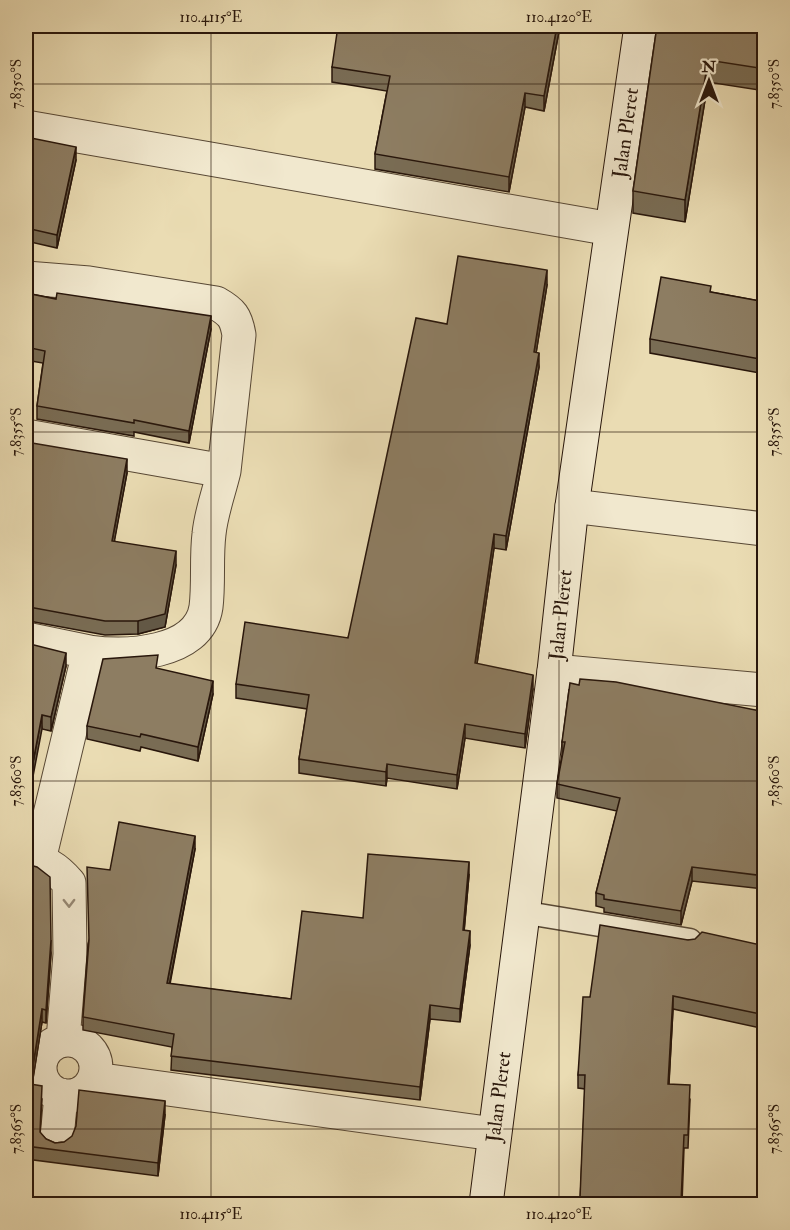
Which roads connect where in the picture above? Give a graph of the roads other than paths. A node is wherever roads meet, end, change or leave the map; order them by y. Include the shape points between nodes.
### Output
1 (641, 26) edge
2 (26, 128) edge
3 (611, 229) junction
4 (26, 278) edge
5 (26, 436) edge
6 (224, 471) junction
7 (572, 506) junction
8 (765, 530) edge
9 (26, 639) edge
10 (89, 652) junction
11 (554, 671) junction
12 (765, 690) edge
13 (32, 860) edge
14 (521, 912) junction
15 (690, 940) edge
16 (63, 1040) junction
17 (32, 1068) edge
18 (94, 1079) junction
19 (61, 1095) junction
20 (494, 1134) junction
21 (57, 1138) dead end
22 (486, 1204) edge

1 - 3 street, Jalan Pleret
2 - 3 street
3 - 7 street, Jalan Pleret
4 - 6 street via 89,283 216,303 231,311 239,335
5 - 6 street
6 - 10 street via 208,532 206,609 198,627 166,648 113,655
7 - 8 street
7 - 11 street, Jalan Pleret
9 - 10 street
10 - 13 street
11 - 12 street
11 - 14 street, Jalan Pleret
13 -> 16 street via 56,868 69,883
14 - 15 lane
14 - 20 street, Jalan Pleret
16 - 17 street via 46,1049
16 - 18 street via 87,1045 97,1070
17 - 19 street via 45,1086
18 - 19 street via 78,1095
18 - 20 street
19 - 21 street
20 - 22 street, Jalan Pleret

